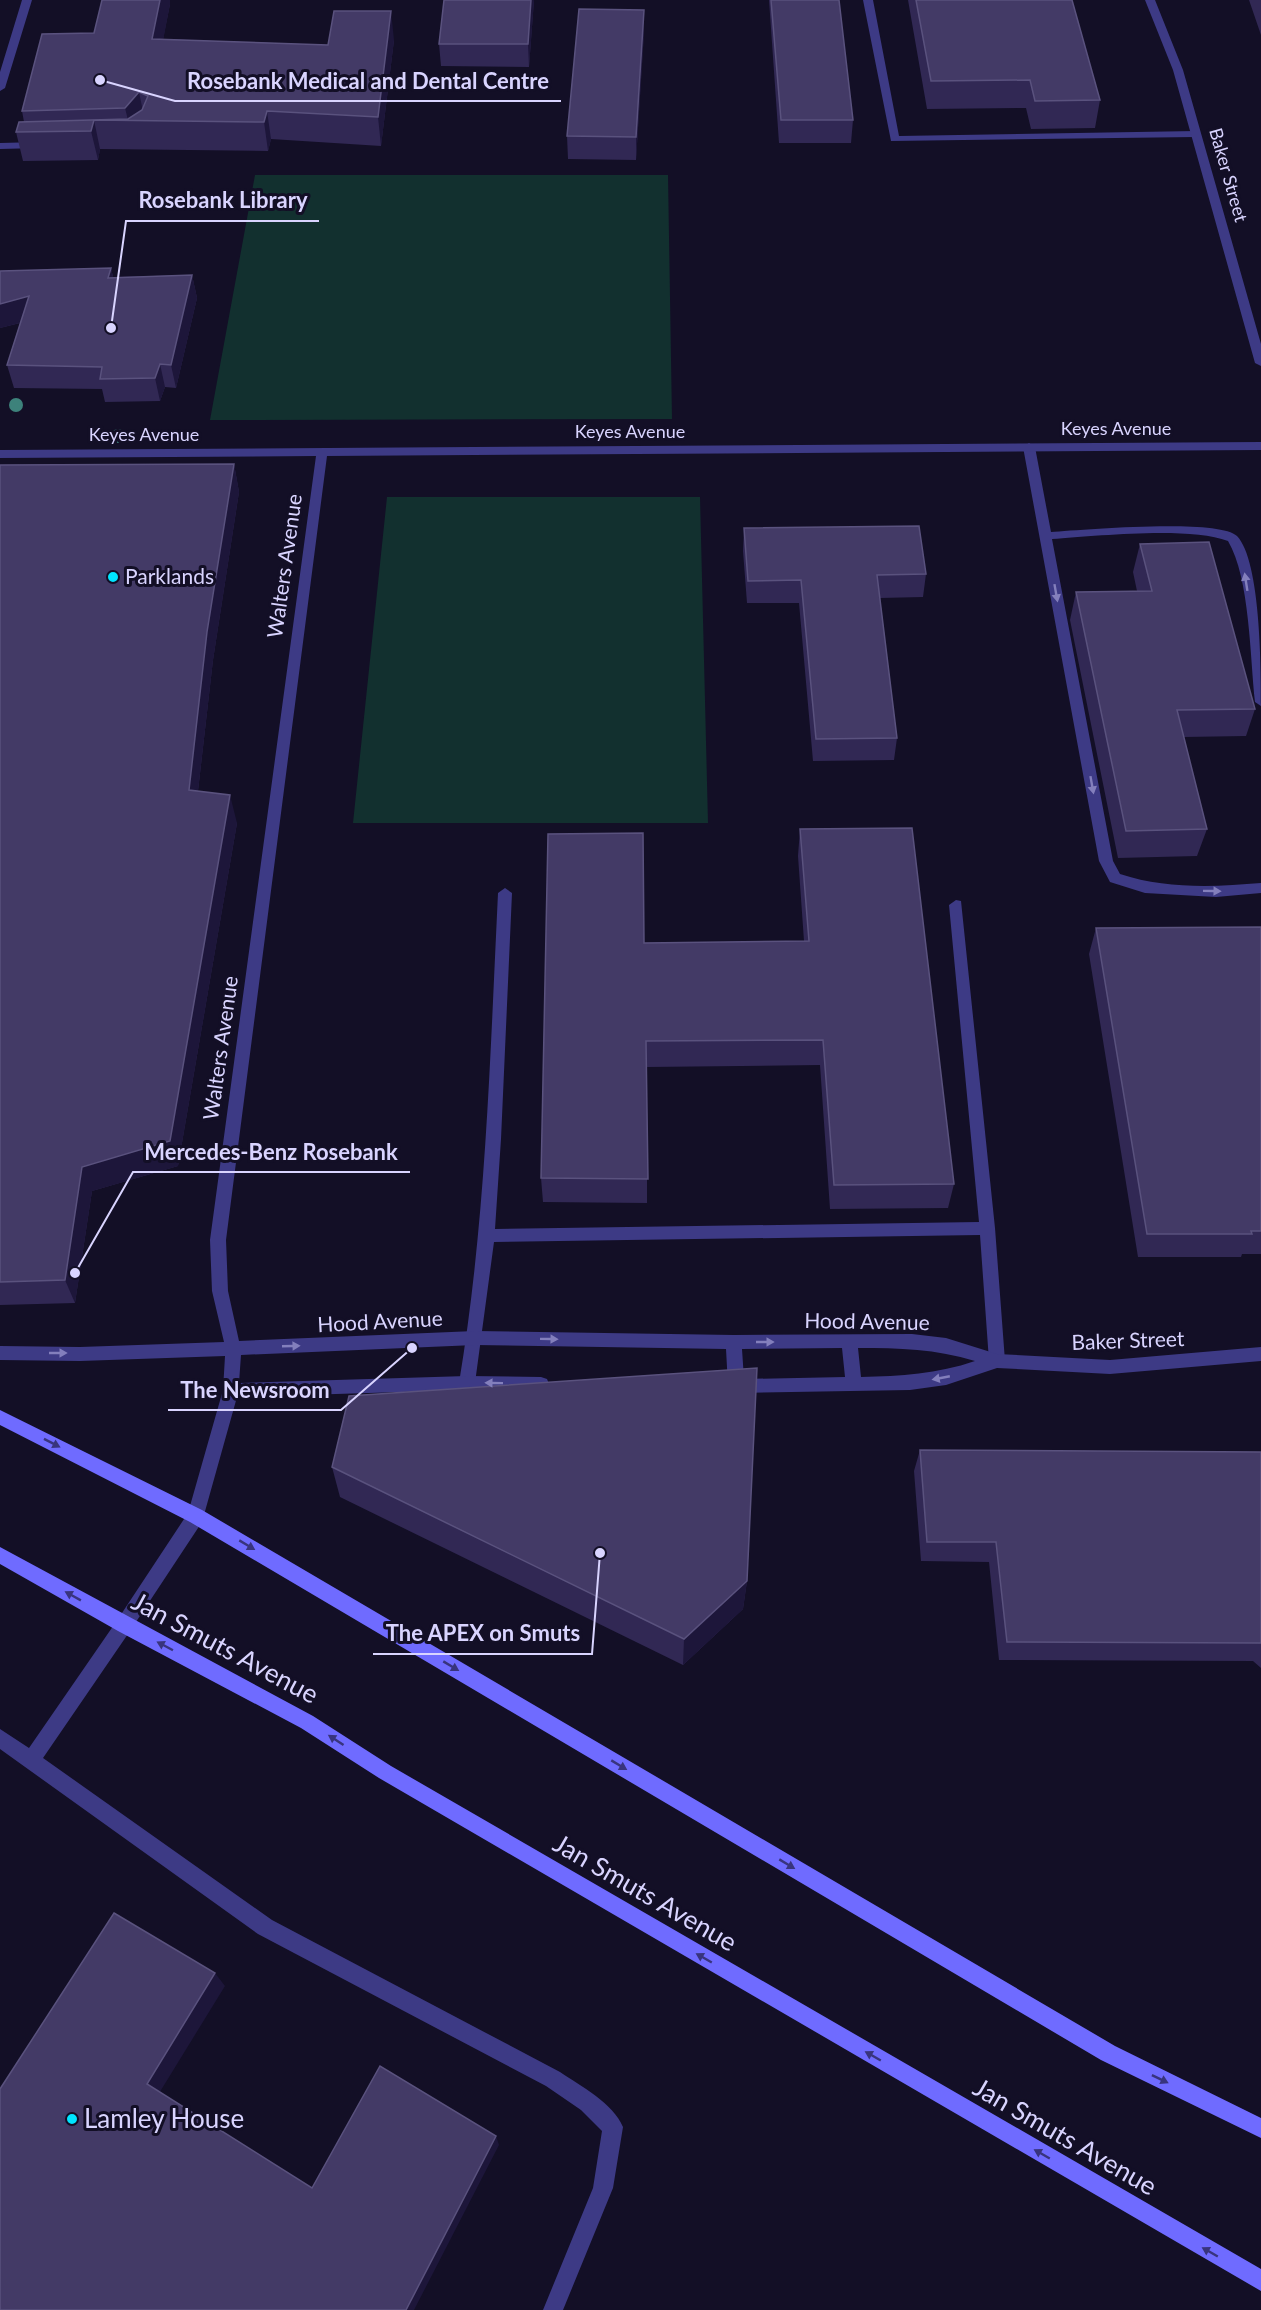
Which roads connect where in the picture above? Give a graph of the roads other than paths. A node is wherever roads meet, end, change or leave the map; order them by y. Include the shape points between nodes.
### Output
1 (27, 0) edge
2 (868, 0) edge
3 (1150, 0) edge
4 (0, 88) edge
5 (1196, 134) junction
6 (47, 145) edge
7 (0, 146) edge
8 (1261, 363) edge
9 (1261, 446) edge
10 (1029, 447) junction
11 (322, 452) junction
12 (0, 454) edge
13 (1046, 536) junction
14 (1261, 702) edge
15 (1261, 888) edge
16 (505, 893) dead end
17 (956, 906) dead end
18 (987, 1228) junction
19 (487, 1236) junction
20 (475, 1338) junction
21 (734, 1342) junction
22 (850, 1342) junction
23 (233, 1348) junction
24 (0, 1353) edge
25 (1261, 1354) edge
26 (997, 1361) junction
27 (467, 1383) junction
28 (853, 1383) junction
29 (560, 1384) edge
30 (231, 1390) junction
31 (0, 1417) edge
32 (196, 1516) junction
33 (0, 1555) edge
34 (124, 1625) junction
35 (0, 1738) edge
36 (31, 1760) junction
37 (1261, 2128) edge
38 (1261, 2281) edge
39 (553, 2310) edge

1 - 4 street
2 - 5 street via 895,139
3 - 5 street, Baker Street via 1178,70
5 - 8 street, Baker Street
6 - 7 street
9 - 10 street, Keyes Avenue
10 - 11 street, Keyes Avenue
10 - 13 street
11 - 12 street, Keyes Avenue
11 - 23 street, Walters Avenue via 218,1240 220,1291
14 -> 13 street via 1247,586 1241,554 1231,536 1179,531
13 -> 15 street via 1106,861 1115,878 1145,888 1216,892
16 - 19 street
17 - 18 street
18 - 19 street
18 - 26 street
19 - 20 street
20 -> 21 street, Hood Avenue
23 -> 20 street, Hood Avenue
20 - 27 street
21 -> 22 street, Hood Avenue
21 - 28 street via 730,1386
22 - 26 street, Hood Avenue via 946,1345
22 - 28 street
24 -> 23 street, Hood Avenue
23 - 30 street, Walters Avenue
25 - 26 street, Baker Street via 1110,1367
26 -> 28 street via 946,1378 910,1383
29 -> 27 street
27 - 30 street
30 - 32 street, Walters Avenue
31 -> 32 main road
32 - 34 street, Walters Avenue
32 -> 37 main road via 1108,2053
34 -> 33 main road, Jan Smuts Avenue
34 - 36 street, Walters Avenue
38 -> 34 main road, Jan Smuts Avenue via 405,1784 307,1722
35 - 36 street
36 - 39 street via 265,1927 553,2079 588,2103 613,2127 603,2188

